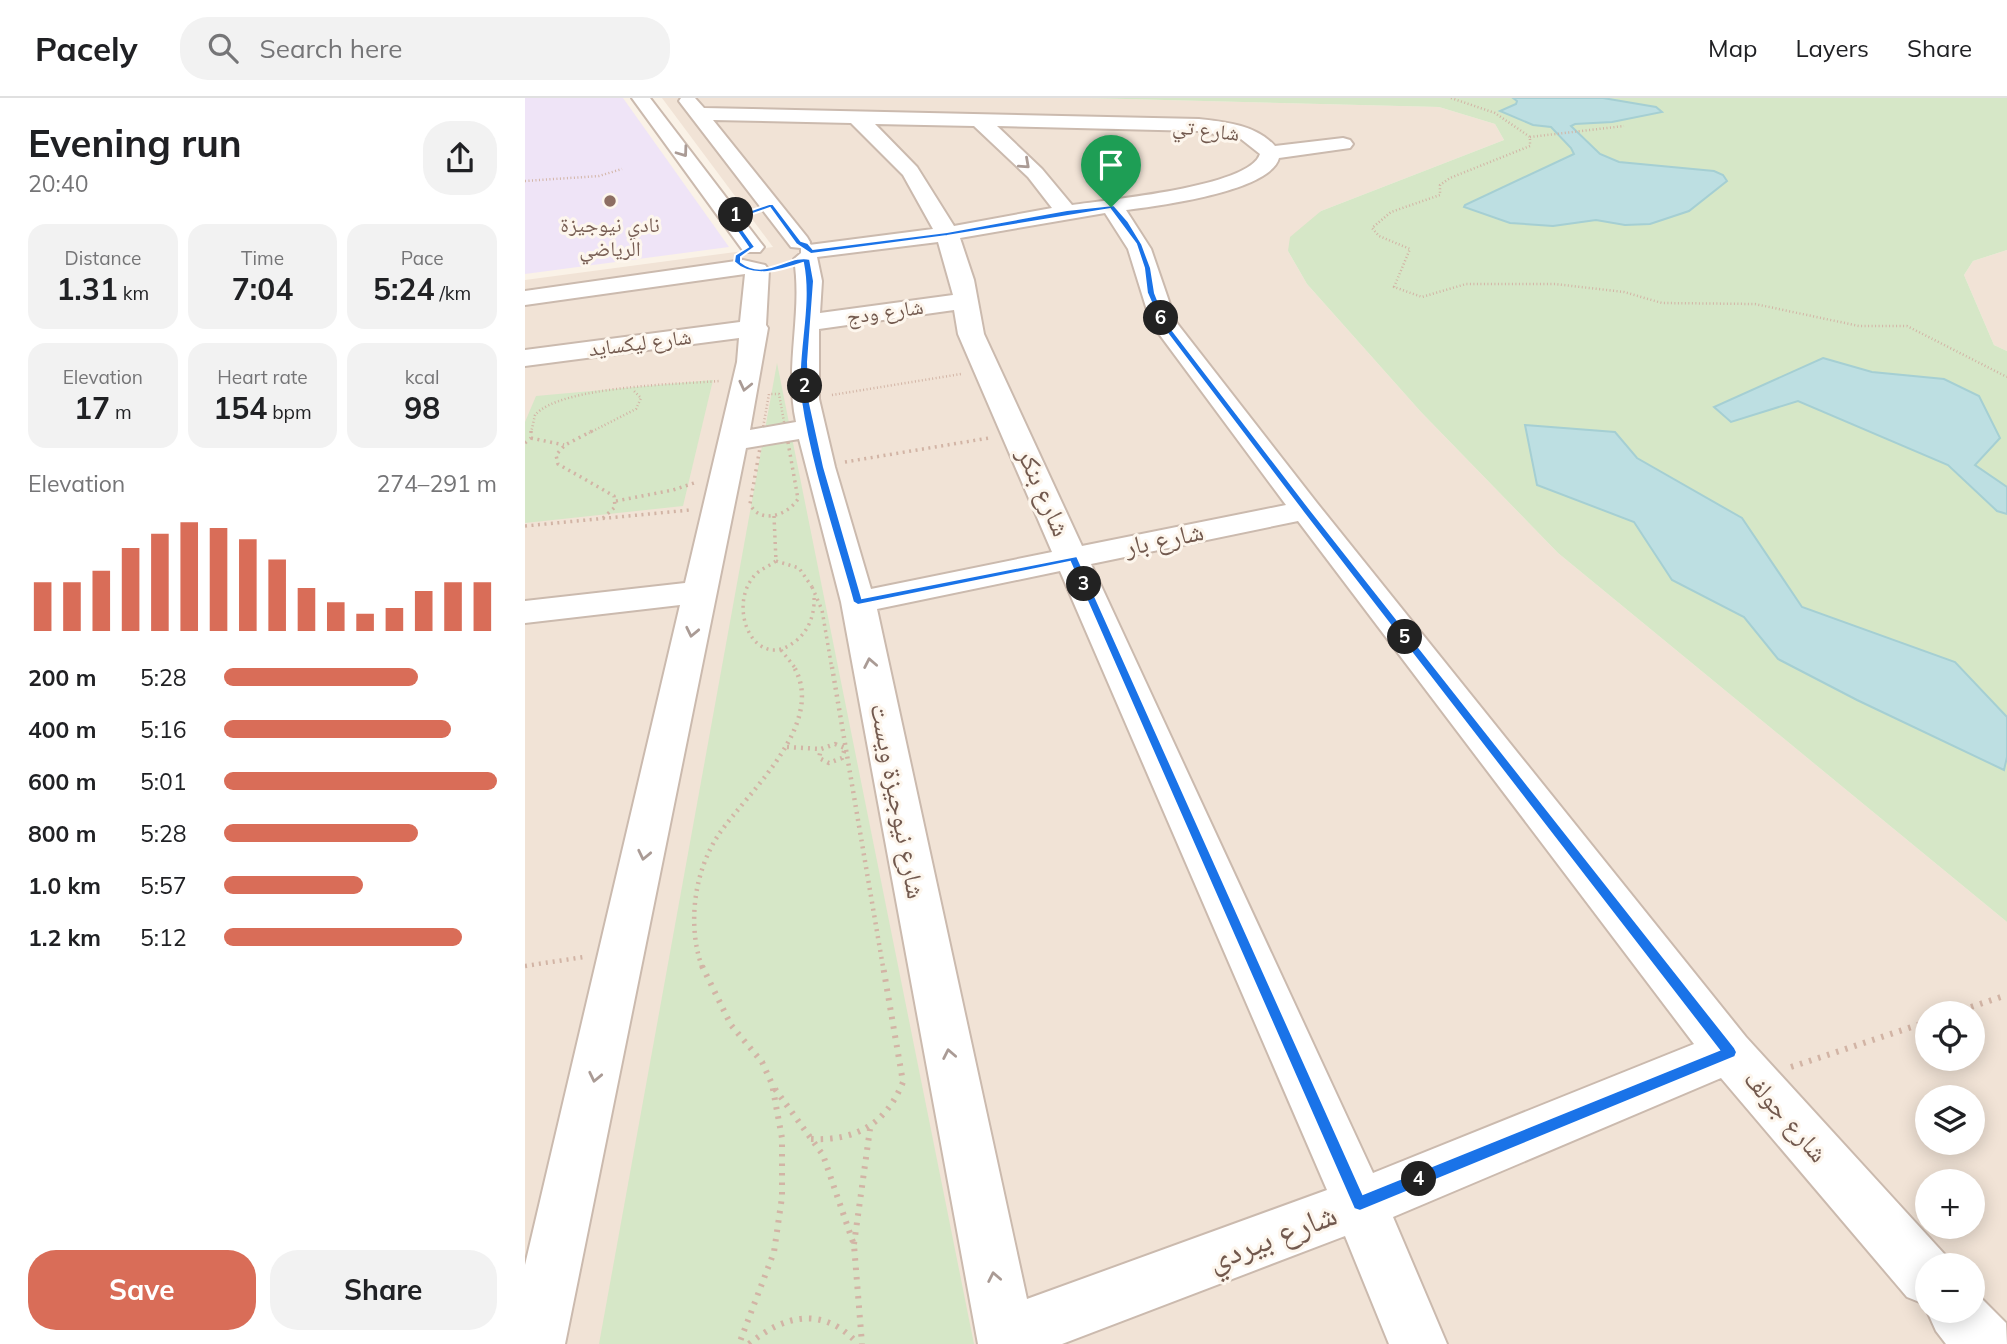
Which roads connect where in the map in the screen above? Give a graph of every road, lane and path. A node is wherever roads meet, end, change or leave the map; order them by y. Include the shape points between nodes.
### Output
1 (641, 98) edge
2 (685, 98) edge
3 (1451, 98) edge
4 (699, 114) junction
5 (857, 118) junction
6 (979, 121) junction
7 (1029, 121) junction
8 (1624, 126) dead end
9 (1530, 137) junction
10 (1044, 140) dead end
11 (1343, 144) dead end
12 (1270, 153) junction
13 (622, 169) dead end
14 (525, 181) edge
15 (1074, 188) dead end
16 (771, 205) junction
17 (1087, 209) junction
18 (728, 214) junction
19 (947, 234) junction
20 (775, 259) junction
21 (679, 270) junction
22 (525, 286) edge
23 (525, 298) edge
24 (964, 301) junction
25 (806, 323) junction
26 (755, 328) junction
27 (525, 358) edge
28 (986, 370) junction
29 (2007, 377) edge
30 (747, 378) junction
31 (633, 390) junction
32 (808, 414) junction
33 (1017, 433) junction
34 (531, 438) junction
35 (525, 443) edge
36 (565, 445) junction
37 (820, 467) junction
38 (726, 473) junction
39 (616, 501) junction
40 (1306, 510) junction
41 (774, 516) dead end
42 (603, 518) junction
43 (525, 526) edge
44 (1073, 558) junction
45 (776, 561) junction
46 (812, 587) junction
47 (701, 592) junction
48 (858, 602) junction
49 (525, 612) edge
50 (781, 650) junction
51 (787, 747) junction
52 (845, 748) junction
53 (821, 749) junction
54 (623, 952) junction
55 (525, 966) edge
56 (2007, 995) edge
57 (1985, 1002) edge
58 (1915, 1025) edge
59 (1741, 1066) junction
60 (774, 1087) junction
61 (870, 1129) junction
62 (811, 1139) junction
63 (1360, 1204) junction
64 (854, 1245) junction
65 (1915, 1263) edge
66 (1967, 1323) edge
67 (1007, 1340) edge
68 (536, 1344) edge
69 (739, 1344) edge
70 (750, 1344) edge
71 (860, 1344) edge
72 (1418, 1344) edge
73 (1986, 1344) edge

1 -> 18 street
2 - 4 street
3 - 9 path via 1495,113
4 - 5 street, شارع تي
4 - 16 street
5 - 6 street, شارع تي
5 - 19 street, شارع بنكر via 916,176
6 - 7 street, شارع تي
6 -> 17 street, شارع جولف via 1035,173
7 - 10 street
7 - 12 street, شارع تي via 1226,128 1263,143
8 - 9 path
9 - 29 path via 1530,146 1521,152 1465,169 1440,186 1440,195 1391,212 1371,228 1410,249 1394,287 1422,297 1466,284 1555,284 1624,292 1662,303 1755,304 1859,326 1907,326
11 - 12 street
12 - 17 street, شارع تي via 1267,164 1255,174 1234,182 1162,200
13 - 14 path via 599,176
15 - 17 street
16 - 18 street via 750,213
16 - 20 street
17 - 19 street, شارع تي
17 - 40 street, شارع جولف via 1126,222 1139,244 1164,323
18 - 20 street
19 - 20 street, شارع تي
19 - 24 street, شارع بنكر
20 - 21 street, شارع تي
20 - 25 street, شارع نيوجيزة ويست via 810,281
20 - 26 street via 754,282
21 - 22 street
21 - 23 street
24 - 25 street, شارع ودج
24 - 28 street, شارع بنكر
25 - 32 street, شارع نيوجيزة ويست
26 - 27 street, شارع ليكسايد
26 - 30 street
28 - 32 path
28 - 33 street, شارع بنكر
30 - 31 path
30 -> 38 street
31 - 34 path via 552,402 535,414
31 - 36 path via 641,398 636,409
32 - 37 street, شارع نيوجيزة ويست
32 - 38 street
33 - 37 path
33 - 44 street, شارع بنكر
34 - 35 path
34 - 36 path
36 - 39 path via 556,455 558,464 609,492
37 - 48 street, شارع نيوجيزة ويست
38 - 39 path
38 - 42 path
38 - 47 street
39 - 42 path
40 - 44 street, شارع بار
40 - 59 street, شارع جولف
41 - 45 path
42 - 43 path
44 - 48 street, شارع بار
44 - 63 street, شارع بنكر
45 - 46 path via 803,569
45 - 50 path via 757,572 745,588 740,614 744,629 757,646
46 - 50 path via 815,601 810,623 795,644
46 - 52 path via 822,610
47 - 49 street
47 -> 54 street
67 -> 48 street, شارع نيوجيزة ويست
50 - 51 path via 801,685
51 - 53 path
51 - 60 path via 719,834 697,892 693,926 695,945 719,1001 736,1033 762,1060
52 - 53 path via 835,744
52 - 53 path via 842,758 829,763 819,758
52 - 61 path via 903,1082 898,1100
54 - 55 path
54 -> 68 street
56 - 57 path
58 - 59 path
59 - 63 street, شارع بيردي
59 - 65 street, شارع جولف
60 - 62 path
60 - 69 path via 781,1122 784,1192 768,1274
61 - 62 path via 851,1138
61 - 64 path
62 - 64 path via 823,1155
63 - 67 street, شارع بيردي
63 - 72 street, شارع بنكر
64 - 71 path
66 - 73 street
70 - 71 path via 771,1327 807,1318 839,1325

